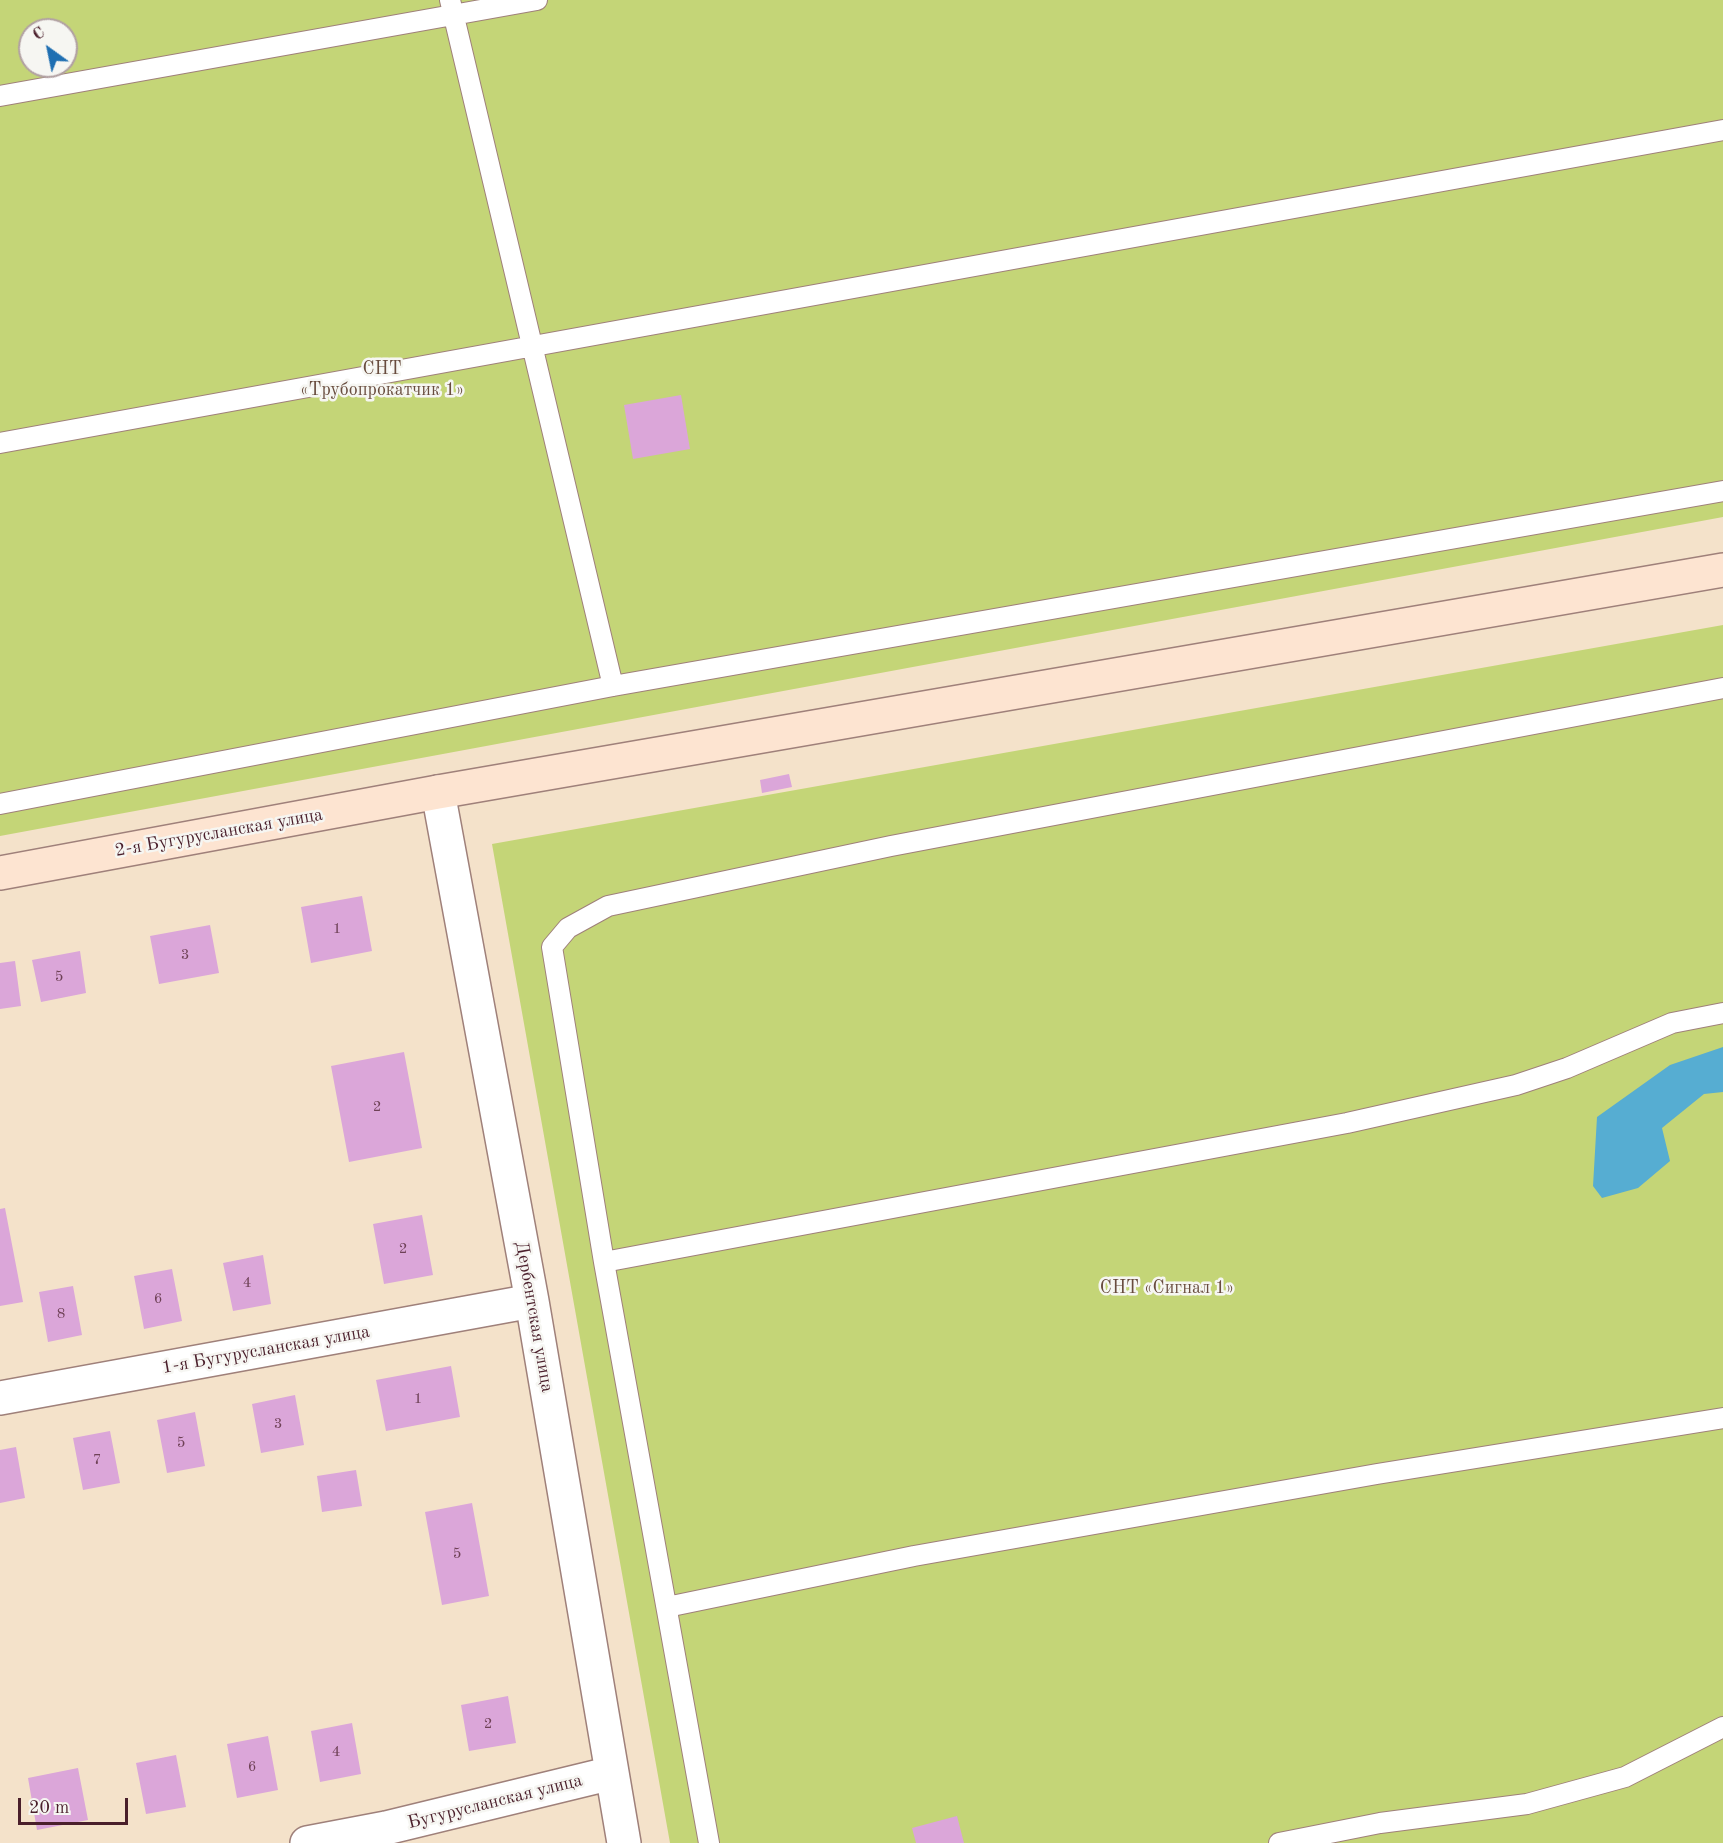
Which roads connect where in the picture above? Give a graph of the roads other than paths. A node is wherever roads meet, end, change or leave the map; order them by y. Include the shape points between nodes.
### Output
1 (537, 0) edge
2 (452, 8) edge
3 (0, 96) edge
4 (1723, 130) edge
5 (533, 346) junction
6 (0, 443) edge
7 (1723, 491) edge
8 (1723, 570) edge
9 (613, 686) junction
10 (1723, 687) edge
11 (438, 792) junction
12 (0, 804) edge
13 (0, 873) edge
14 (1723, 1013) edge
15 (604, 1262) junction
16 (532, 1301) junction
17 (0, 1398) edge
18 (1723, 1418) edge
19 (667, 1607) junction
20 (1723, 1727) edge
21 (612, 1773) junction
22 (385, 1836) edge
23 (307, 1843) edge
24 (624, 1843) edge
25 (710, 1843) edge
26 (1279, 1843) edge

1 - 2 lane
2 - 3 lane
2 - 5 lane
4 - 5 lane
5 - 6 lane
5 - 9 lane
7 - 9 lane
8 - 11 street, 2-я Бугурусланская улица
9 - 12 lane
10 - 15 lane via 891,846 608,906 568,928 552,947
11 - 13 street, 2-я Бугурусланская улица
11 - 16 street, Дербентская улица
14 - 15 lane via 1672,1023 1567,1068 1460,1098
15 - 19 lane
16 - 17 street, 1-я Бугурусланская улица
16 - 21 street, Дербентская улица
18 - 19 lane via 949,1550
19 - 25 lane
20 - 26 lane via 1625,1777 1527,1804 1380,1823
21 - 22 street, Бугурусланская улица
21 - 24 street, Дербентская улица
22 - 23 street, Бугурусланская улица

